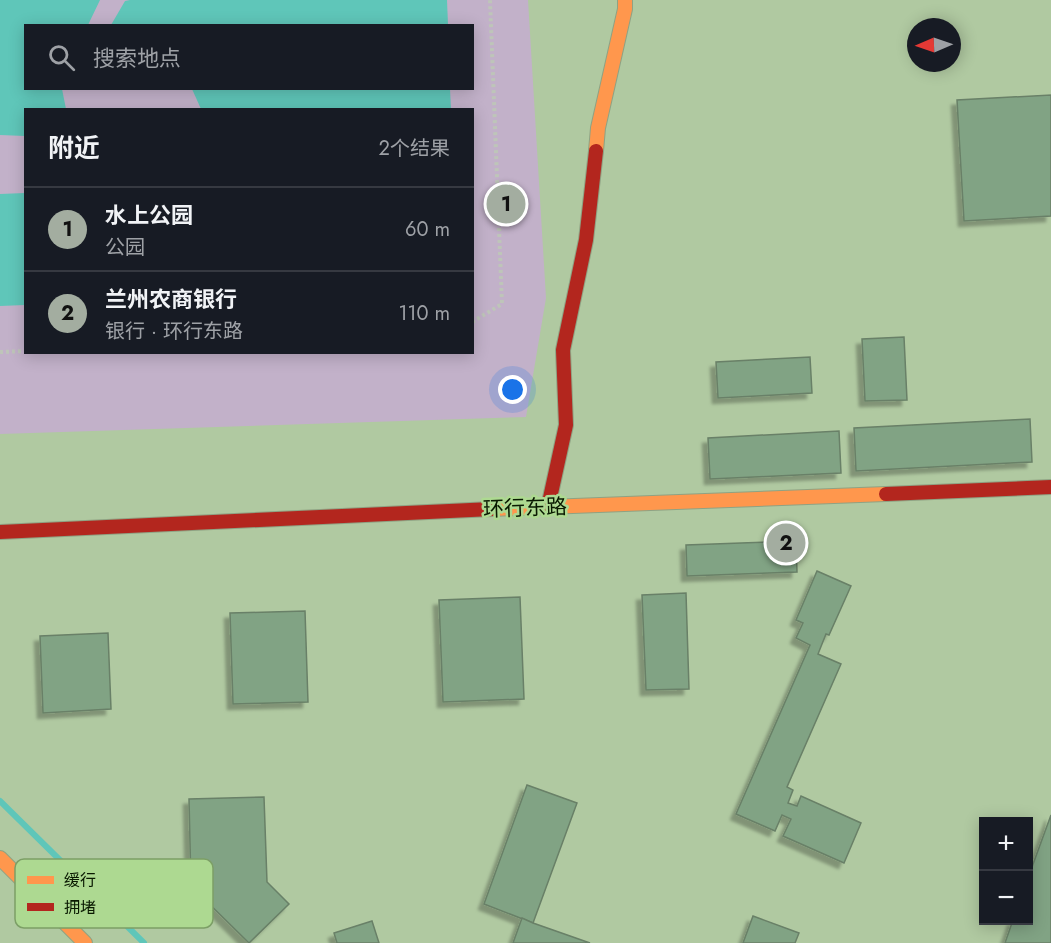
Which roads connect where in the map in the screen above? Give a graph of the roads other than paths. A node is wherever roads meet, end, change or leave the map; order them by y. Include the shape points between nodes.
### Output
1 (625, 0) edge
2 (1051, 487) edge
3 (548, 507) junction
4 (0, 532) edge
5 (0, 858) edge
6 (15, 873) edge
7 (70, 928) edge
8 (85, 943) edge

1 - 3 street via 598,128 586,240 563,350 566,425
2 - 3 street, 环行东路
3 - 4 street, 环行东路
5 - 6 street
7 - 8 street

